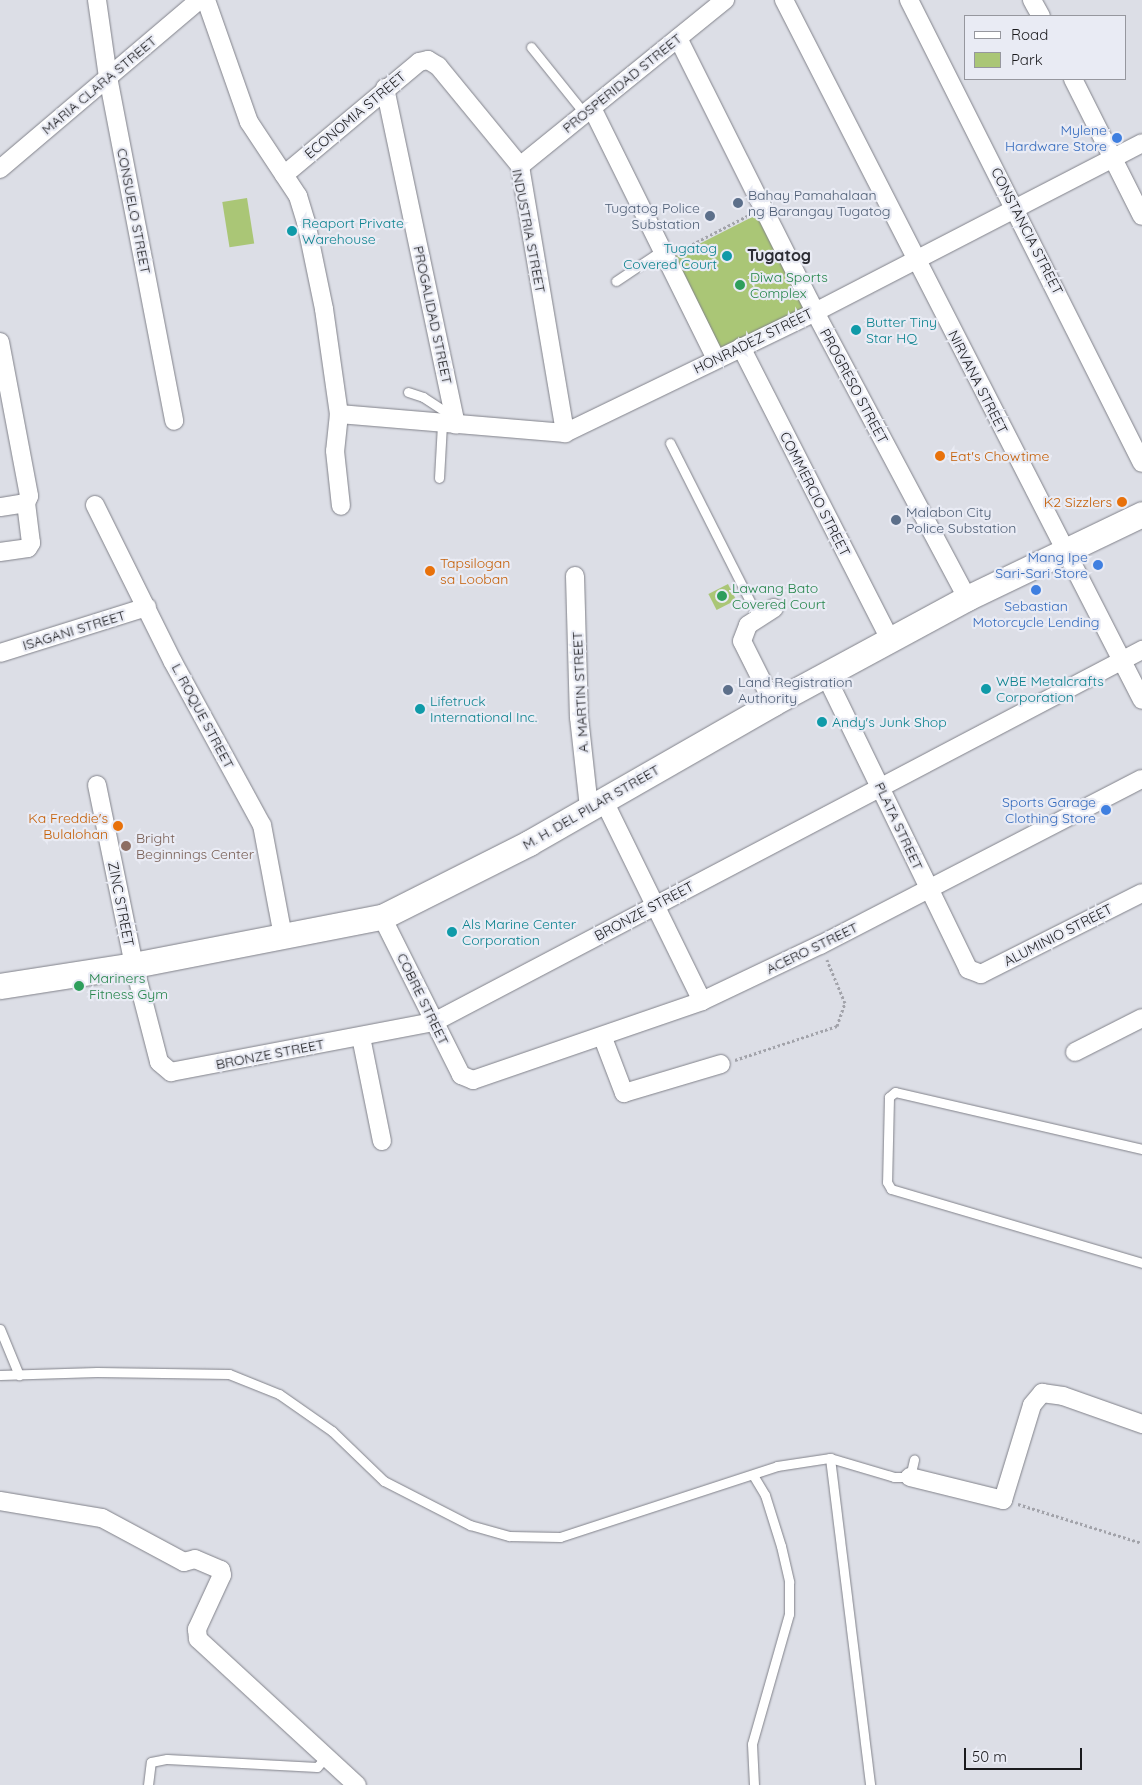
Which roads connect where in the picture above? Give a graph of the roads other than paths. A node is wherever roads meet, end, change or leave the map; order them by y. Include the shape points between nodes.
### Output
1 (97, 0) edge
2 (199, 0) edge
3 (206, 0) edge
4 (725, 0) edge
5 (784, 0) edge
6 (909, 0) edge
7 (1032, 0) edge
8 (1040, 15) edge
9 (678, 38) junction
10 (531, 47) dead end
11 (428, 60) joint
12 (108, 77) junction
13 (1074, 80) edge
14 (386, 88) junction
15 (588, 110) junction
16 (1142, 143) edge
17 (1114, 157) junction
18 (520, 166) junction
19 (0, 169) edge
20 (284, 175) junction
21 (1016, 208) junction
22 (1142, 216) edge
23 (663, 255) junction
24 (916, 258) junction
25 (616, 280) dead end
26 (815, 312) junction
27 (0, 342) edge
28 (741, 347) junction
29 (716, 359) junction
30 (408, 392) dead end
31 (339, 414) junction
32 (174, 421) dead end
33 (451, 422) junction
34 (565, 433) junction
35 (670, 443) dead end
36 (1142, 463) edge
37 (439, 478) dead end
38 (27, 501) junction
39 (95, 505) dead end
40 (342, 506) dead end
41 (0, 507) edge
42 (1142, 514) edge
43 (1063, 550) junction
44 (0, 552) edge
45 (575, 576) dead end
46 (967, 598) junction
47 (147, 607) junction
48 (774, 608) dead end
49 (758, 617) junction
50 (890, 640) junction
51 (1142, 650) edge
52 (0, 653) edge
53 (1121, 661) junction
54 (826, 676) junction
55 (1142, 700) edge
56 (773, 703) junction
57 (1142, 779) edge
58 (97, 785) dead end
59 (880, 787) junction
60 (596, 804) junction
61 (928, 889) junction
62 (1142, 894) edge
63 (656, 904) junction
64 (382, 917) junction
65 (283, 936) junction
66 (134, 965) junction
67 (974, 973) joint
68 (0, 986) edge
69 (702, 1002) junction
70 (1142, 1018) edge
71 (434, 1022) junction
72 (361, 1037) junction
73 (603, 1038) junction
74 (1075, 1052) dead end
75 (721, 1064) road end
76 (466, 1080) joint
77 (382, 1141) dead end
78 (1142, 1149) edge
79 (1142, 1263) edge
80 (0, 1330) edge
81 (0, 1375) edge
82 (19, 1375) junction
83 (1142, 1424) edge
84 (830, 1458) junction
85 (914, 1459) dead end
86 (753, 1475) junction
87 (910, 1477) junction
88 (0, 1502) edge
89 (327, 1756) junction
90 (148, 1785) edge
91 (356, 1785) edge
92 (754, 1785) edge
93 (870, 1785) edge

1 - 12 street, CONSUELO STREET
2 - 12 street, MARIA CLARA STREET
3 - 20 street via 249,122
4 - 9 street, PROSPERIDAD STREET
5 - 24 street, NIRVANA STREET
6 - 21 street, CONSTANCIA STREET
7 - 8 street
9 - 15 street, PROSPERIDAD STREET
9 - 26 street, PROGRESO STREET
10 - 15 lane
11 - 14 street, ECONOMIA STREET via 419,62
11 - 18 street, INDUSTRIA STREET via 438,66
12 - 19 street, MARIA CLARA STREET
12 - 32 street, CONSUELO STREET
13 - 17 street
14 - 20 street, ECONOMIA STREET
14 - 33 street, PROGALIDAD STREET
15 - 18 street, PROSPERIDAD STREET
15 - 23 street
16 - 17 street, HONRADEZ STREET
17 - 21 street, HONRADEZ STREET
17 - 22 street
18 - 34 street, INDUSTRIA STREET
20 - 31 street via 298,196 306,222 324,309
21 - 24 street, HONRADEZ STREET
21 - 36 street, CONSTANCIA STREET
23 - 25 lane
23 - 29 street
24 - 26 street, HONRADEZ STREET
24 - 43 street, NIRVANA STREET
26 - 28 street, HONRADEZ STREET
26 - 46 street, PROGRESO STREET
27 - 38 street
28 - 29 street, HONRADEZ STREET
28 - 50 street, COMMERCIO STREET
29 - 34 street, HONRADEZ STREET
30 - 33 lane via 423,397
31 - 33 street
31 - 40 street via 335,451
33 - 34 street
33 - 37 lane
35 - 49 lane
38 - 41 street
38 - 44 street via 31,543 28,548
39 - 47 street, L. ROQUE STREET
42 - 43 main road, M. H. DEL PILAR STREET
43 - 46 main road, M. H. DEL PILAR STREET
43 - 53 street, NIRVANA STREET
45 - 60 street, A. MARTIN STREET via 579,717
46 - 50 main road, M. H. DEL PILAR STREET
47 - 52 street, ISAGANI STREET
47 - 65 street, L. ROQUE STREET via 262,825
48 - 49 street
49 - 56 street via 748,626 742,641
50 - 54 main road, M. H. DEL PILAR STREET
51 - 53 street, BRONZE STREET
53 - 55 street, NIRVANA STREET
53 - 59 street, BRONZE STREET
54 - 56 main road, M. H. DEL PILAR STREET
54 - 59 street, PLATA STREET
56 - 60 main road, M. H. DEL PILAR STREET
57 - 61 street, ACERO STREET
58 - 66 street, ZINC STREET
59 - 61 street, PLATA STREET
59 - 63 street, BRONZE STREET
60 - 63 street
60 - 64 main road, M. H. DEL PILAR STREET via 529,843
61 - 67 street, PLATA STREET via 968,970
61 - 69 street, ACERO STREET
62 - 67 street, ALUMINIO STREET via 981,974
63 - 69 street
63 - 71 street, BRONZE STREET
64 - 65 main road, M. H. DEL PILAR STREET
64 - 71 street, COBRE STREET
65 - 66 main road, M. H. DEL PILAR STREET
66 - 68 main road, M. H. DEL PILAR STREET
66 - 72 street, BRONZE STREET via 159,1062 171,1072
69 - 73 street, ACERO STREET
70 - 74 street
71 - 72 street, BRONZE STREET
71 - 76 street, COBRE STREET
72 - 77 street
73 - 75 street via 624,1094
73 - 76 street, ACERO STREET
78 - 79 lane via 895,1092 890,1097 887,1182 892,1189
80 - 82 lane
81 - 82 lane
82 - 86 lane via 229,1374 278,1394 332,1430 384,1481 470,1525 509,1536 560,1537
83 - 87 street via 1063,1396 1042,1393 1032,1405 1003,1500
84 - 86 lane via 777,1466
84 - 87 lane via 894,1478
84 - 93 lane
85 - 87 lane
86 - 92 lane via 765,1496 789,1582 789,1606 776,1667 759,1710 752,1744
88 - 89 street via 102,1518 184,1562 195,1560 220,1570 222,1575 197,1629 198,1639
89 - 90 lane via 317,1767 167,1759 151,1762
89 - 91 street

